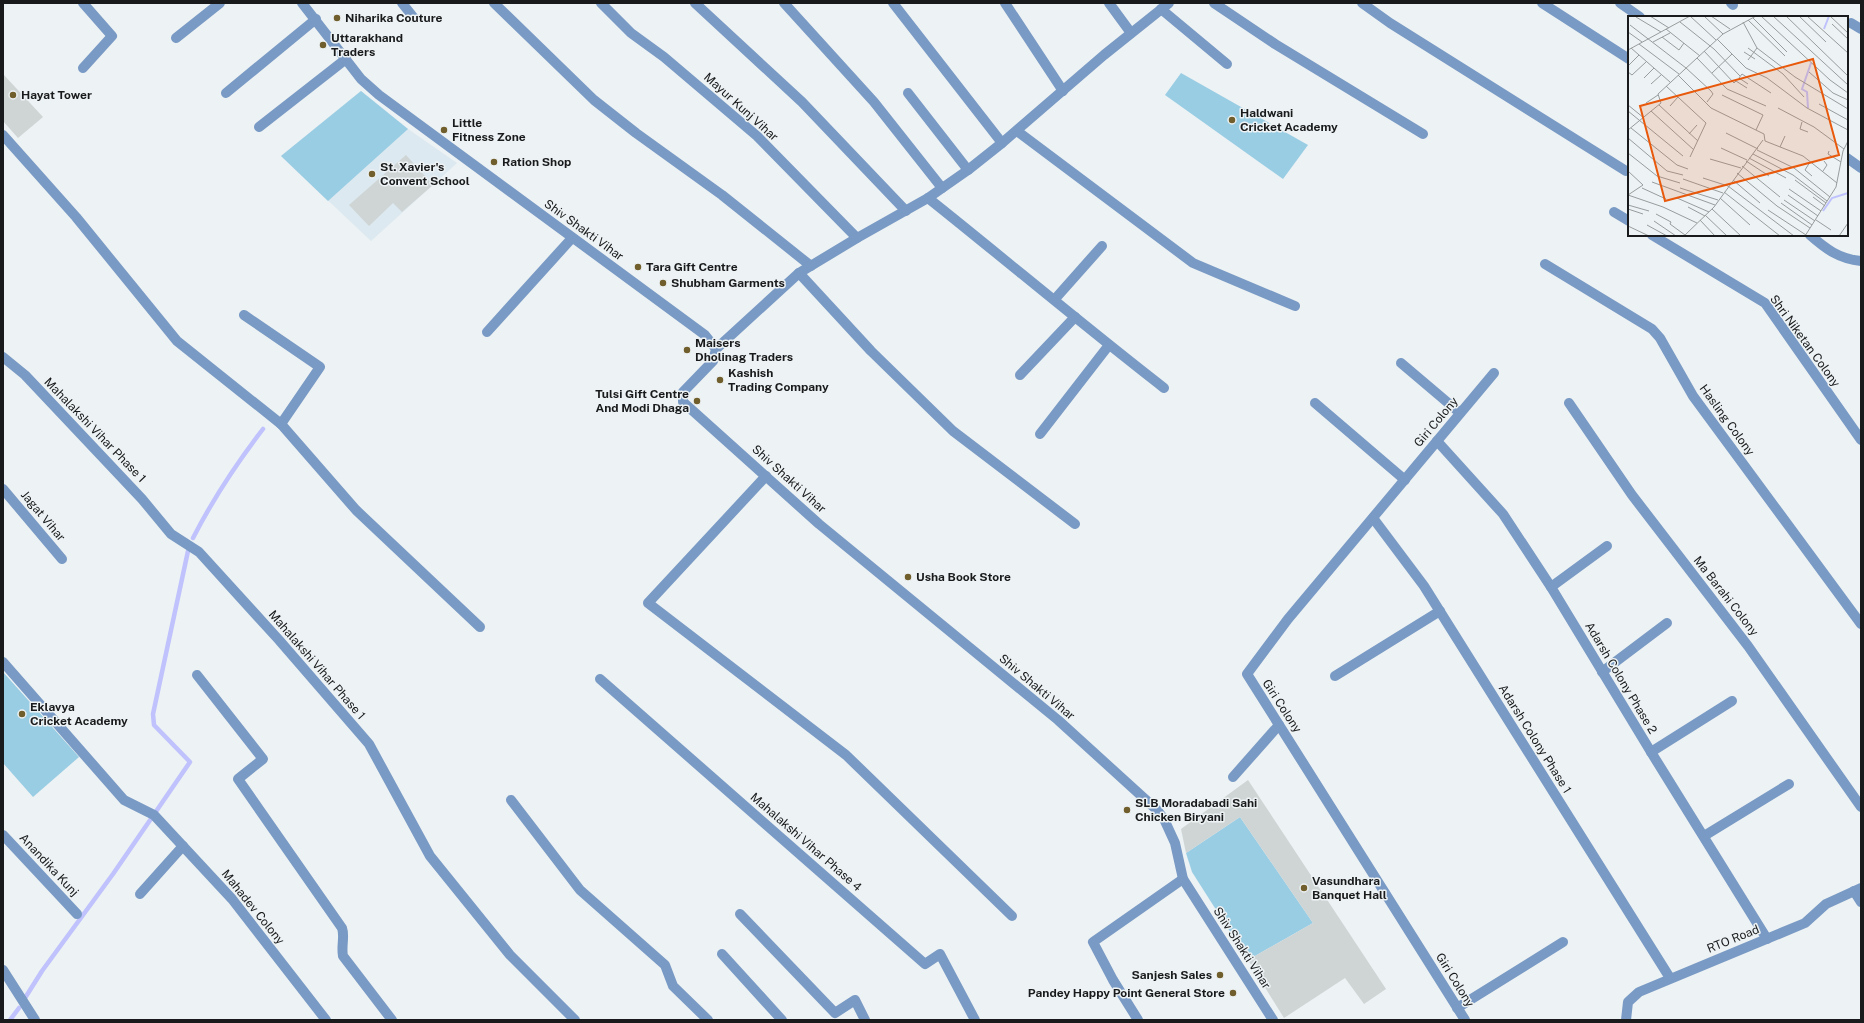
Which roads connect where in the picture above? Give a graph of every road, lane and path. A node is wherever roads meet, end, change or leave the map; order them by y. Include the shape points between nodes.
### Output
1 (83, 3) edge
2 (220, 3) edge
3 (402, 3) edge
4 (494, 3) edge
5 (601, 3) edge
6 (695, 3) edge
7 (784, 3) edge
8 (893, 3) edge
9 (1005, 3) edge
10 (1109, 3) edge
11 (1214, 3) edge
12 (1362, 3) edge
13 (1542, 3) edge
14 (1620, 3) edge
15 (307, 4) edge
16 (1165, 6) edge
17 (1639, 16) edge
18 (414, 18) dead end
19 (316, 19) junction
20 (1851, 23) dead end
21 (1861, 29) edge
22 (1131, 33) junction
23 (176, 38) dead end
24 (1628, 58) edge
25 (346, 59) junction
26 (1227, 64) dead end
27 (83, 68) dead end
28 (1063, 91) junction
29 (226, 93) dead end
30 (908, 93) dead end
31 (259, 127) dead end
32 (1017, 131) junction
33 (1423, 134) dead end
34 (3, 135) edge
35 (1002, 144) junction
36 (1848, 159) edge
37 (1861, 168) edge
38 (968, 170) junction
39 (1626, 171) dead end
40 (942, 188) junction
41 (928, 198) junction
42 (906, 210) junction
43 (1614, 212) dead end
44 (1628, 220) edge
45 (1654, 236) edge
46 (1811, 236) edge
47 (572, 238) junction
48 (857, 238) junction
49 (1102, 246) dead end
50 (1861, 261) edge
51 (1545, 264) dead end
52 (812, 266) junction
53 (799, 273) junction
54 (1055, 299) junction
55 (1295, 306) dead end
56 (244, 315) dead end
57 (1075, 317) junction
58 (487, 332) dead end
59 (1109, 345) junction
60 (716, 349) junction
61 (3, 357) edge
62 (1401, 363) dead end
63 (1494, 373) dead end
64 (1020, 375) dead end
65 (1164, 388) dead end
66 (1315, 403) dead end
67 (1569, 403) dead end
68 (1460, 413) junction
69 (282, 424) junction
70 (1040, 434) dead end
71 (1861, 440) edge
72 (1437, 441) junction
73 (766, 476) junction
74 (1405, 480) junction
75 (3, 489) edge
76 (1373, 518) junction
77 (1075, 524) dead end
78 (1607, 546) dead end
79 (62, 559) dead end
80 (1551, 587) junction
81 (1440, 611) junction
82 (1667, 624) dead end
83 (1861, 624) edge
84 (480, 627) dead end
85 (3, 662) edge
86 (1602, 672) junction
87 (197, 675) dead end
88 (1335, 676) dead end
89 (600, 679) dead end
90 (1732, 701) dead end
91 (1279, 725) junction
92 (1651, 752) junction
93 (1233, 777) dead end
94 (1789, 784) dead end
95 (511, 800) dead end
96 (1861, 807) edge
97 (3, 835) edge
98 (1704, 836) junction
99 (182, 846) junction
100 (1183, 879) junction
101 (1858, 890) edge
102 (140, 894) dead end
103 (1861, 902) edge
104 (77, 914) dead end
105 (740, 914) dead end
106 (1012, 916) dead end
107 (1767, 939) junction
108 (1563, 942) dead end
109 (722, 954) dead end
110 (3, 970) edge
111 (1670, 978) junction
112 (1457, 1008) junction
113 (35, 1020) edge
114 (326, 1020) edge
115 (392, 1020) edge
116 (575, 1020) edge
117 (708, 1020) edge
118 (782, 1020) edge
119 (865, 1020) edge
120 (975, 1020) edge
121 (1138, 1020) edge
122 (1273, 1020) edge
123 (1465, 1020) edge
124 (1626, 1020) edge

1 - 27 street via 112,36
2 - 23 street
3 - 18 street
4 - 52 street via 594,100
5 - 48 street, Mayur Kunj Vihar via 631,33 664,57 757,136
6 - 42 street via 802,102
7 - 40 street via 874,102
8 - 35 street
9 - 28 street
10 - 22 street
11 - 33 street via 1275,44
12 - 39 street
13 - 24 street
14 - 17 street
15 - 19 street, Shiv Shakti Vihar
16 - 22 street
16 - 26 street
19 - 25 street, Shiv Shakti Vihar
19 - 29 street
20 - 21 street
22 - 28 street
25 - 31 street
25 - 47 street, Shiv Shakti Vihar via 361,79 379,95
28 - 32 street
30 - 38 street
32 - 35 street
32 - 55 street via 1193,263
34 - 69 street via 76,217 177,341
35 - 38 street
36 - 37 street
38 - 40 street
40 - 41 street
41 - 42 street
41 - 54 street
42 - 48 street
43 - 44 street
45 - 71 street, Shri Niketan Colony via 1764,303
46 - 50 street via 1837,256
47 - 58 street
47 - 60 street, Shiv Shakti Vihar via 705,335
48 - 52 street
49 - 54 street
51 - 83 street, Hasling Colony via 1652,329 1660,338 1693,396
52 - 53 street
53 - 60 street
53 - 77 street via 871,351 953,432
54 - 57 street
56 - 69 street via 320,367
57 - 59 street
57 - 64 street
59 - 65 street
59 - 70 street
60 - 73 street, Shiv Shakti Vihar via 713,361 683,392 683,402
61 - 116 street, Mahalakshi Vihar Phase 1 via 25,376 142,499 171,534 199,552 369,744 430,856 510,955
62 - 68 street
63 - 68 street, Giri Colony
66 - 74 street
67 - 96 street, Ma Barahi Colony via 1632,495 1748,646
68 - 72 street, Giri Colony
69 - 84 street via 356,510
72 - 74 street, Giri Colony
72 - 80 street, Adarsh Colony Phase 2 via 1503,514
73 - 100 street, Shiv Shakti Vihar via 819,524 1058,720 1157,810 1175,842
73 - 106 street via 648,603 846,755
74 - 76 street, Giri Colony
75 - 79 street, Jagat Vihar
76 - 81 street, Adarsh Colony Phase 1
76 - 91 street, Giri Colony via 1288,619 1247,674
78 - 80 street
80 - 86 street, Adarsh Colony Phase 2
81 - 88 street
81 - 111 street, Adarsh Colony Phase 1
82 - 86 street
85 - 99 street, Mahadev Colony via 124,800 154,816
86 - 92 street, Adarsh Colony Phase 2
87 - 115 street via 262,759 238,779 342,928 343,956
89 - 120 street, Mahalakshi Vihar Phase 4 via 925,964 940,954
90 - 92 street
91 - 93 street
91 - 112 street, Giri Colony
92 - 98 street, Adarsh Colony Phase 2
94 - 98 street
95 - 117 street via 580,890 665,965 673,986
97 - 104 street, Anandika Kunj
98 - 107 street, Adarsh Colony Phase 2
99 - 102 street
99 - 114 street, Mahadev Colony via 232,899
100 - 121 street via 1093,942
100 - 122 street, Shiv Shakti Vihar
101 - 103 street
101 - 107 street, RTO Road via 1826,904 1805,923
105 - 119 street via 835,1013 854,1000
107 - 111 street, RTO Road
108 - 112 street
109 - 118 street
110 - 113 street
111 - 124 street, RTO Road via 1639,992 1628,1002
112 - 123 street, Giri Colony

